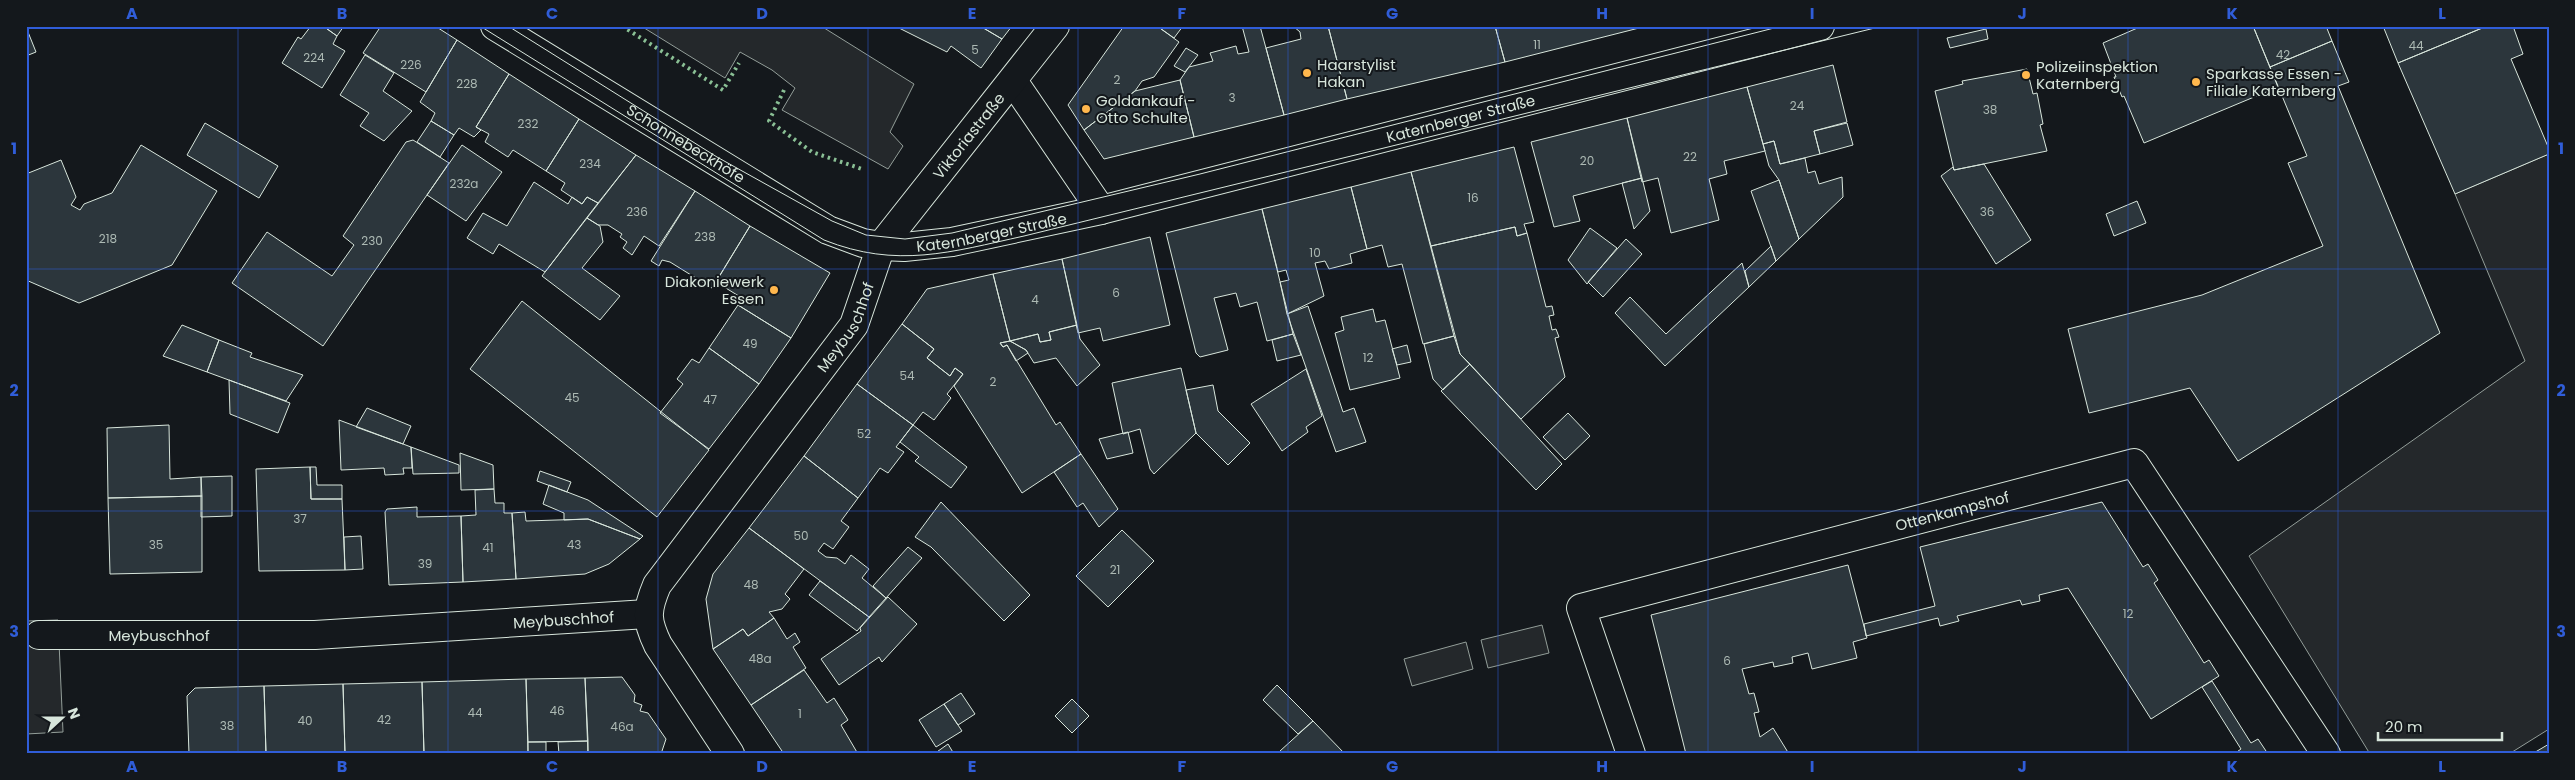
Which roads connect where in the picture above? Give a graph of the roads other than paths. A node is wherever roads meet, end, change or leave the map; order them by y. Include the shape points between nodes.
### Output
1 (495, 26) edge
2 (1055, 26) edge
3 (1820, 26) edge
4 (1774, 32) edge
5 (1013, 81) junction
6 (1101, 210) junction
7 (881, 246) junction
8 (647, 614) junction
9 (39, 635) dead end
10 (730, 754) edge
11 (1632, 754) edge
12 (2326, 754) edge

1 - 7 street, Schonnebeckhöfe via 828,230
2 - 5 street, Viktoriastraße
3 - 4 street, Katernberger Straße
4 - 6 street, Katernberger Straße
5 - 6 street
5 - 7 street, Viktoriastraße
6 - 7 street, Katernberger Straße via 952,242 914,247
7 - 8 street, Meybuschhof via 854,325 657,585
8 - 9 street, Meybuschhof via 315,635
8 - 10 street via 658,645
11 - 12 street, Ottenkampshof via 1581,608 2134,463

